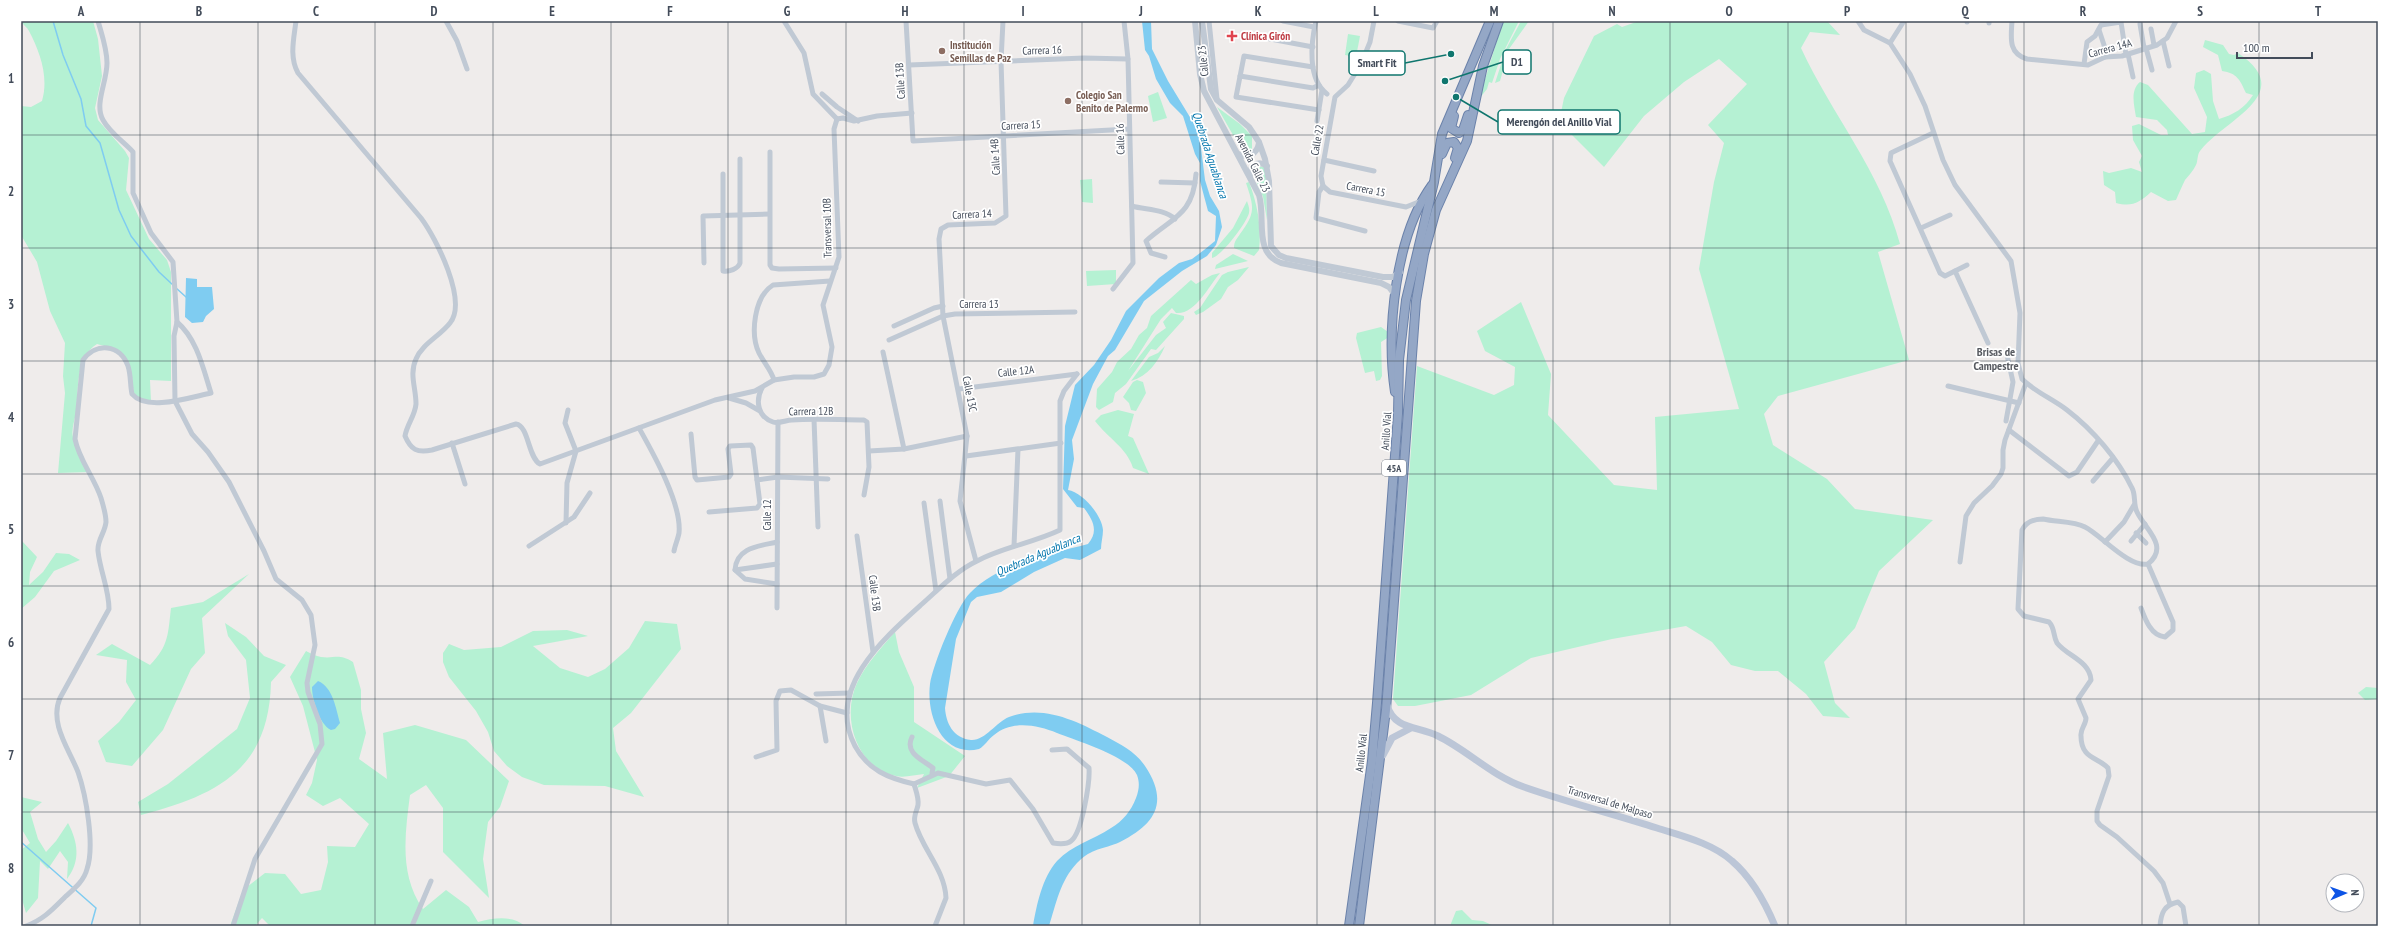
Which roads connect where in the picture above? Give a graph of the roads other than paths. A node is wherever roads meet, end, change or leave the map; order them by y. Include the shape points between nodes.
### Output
1 (98, 21) edge
2 (296, 21) edge
3 (446, 21) edge
4 (784, 21) edge
5 (906, 21) edge
6 (1002, 21) edge
7 (1124, 21) edge
8 (1195, 21) edge
9 (1202, 21) edge
10 (1209, 21) edge
11 (1283, 21) edge
12 (1316, 21) edge
13 (1374, 21) edge
14 (1398, 21) edge
15 (1428, 21) edge
16 (1437, 21) edge
17 (1490, 21) edge
18 (1499, 21) edge
19 (1858, 21) edge
20 (1904, 21) edge
21 (2012, 21) edge
22 (2176, 21) edge
23 (1407, 22) edge
24 (2140, 24) dead end
25 (1314, 27) junction
26 (1427, 27) junction
27 (2151, 29) dead end
28 (2099, 30) junction
29 (1270, 39) dead end
30 (2164, 41) junction
31 (1890, 43) junction
32 (2154, 45) junction
33 (1313, 47) junction
34 (2145, 48) junction
35 (2127, 54) junction
36 (2105, 57) junction
37 (1128, 59) junction
38 (1000, 61) junction
39 (2084, 64) junction
40 (909, 65) junction
41 (2169, 66) dead end
42 (1313, 67) junction
43 (467, 69) dead end
44 (2152, 70) dead end
45 (1240, 76) junction
46 (2132, 77) dead end
47 (1319, 85) junction
48 (1462, 87) junction
49 (1477, 92) junction
50 (822, 94) dead end
51 (1217, 100) junction
52 (1319, 110) junction
53 (912, 113) junction
54 (837, 119) junction
55 (858, 121) junction
56 (1317, 121) dead end
57 (1129, 129) junction
58 (1933, 133) junction
59 (1004, 136) junction
60 (913, 141) joint
61 (1259, 142) junction
62 (770, 152) dead end
63 (1238, 154) junction
64 (740, 159) dead end
65 (1324, 160) junction
66 (1267, 166) junction
67 (1374, 171) dead end
68 (723, 174) dead end
69 (1196, 174) dead end
70 (1250, 175) junction
71 (1434, 179) junction
72 (1450, 180) junction
73 (1161, 182) dead end
74 (1196, 183) junction
75 (1323, 186) junction
76 (1420, 201) junction
77 (1132, 206) junction
78 (1406, 207) junction
79 (741, 213) junction
80 (723, 214) junction
81 (769, 214) junction
82 (1950, 215) dead end
83 (1004, 219) joint
84 (1175, 219) junction
85 (1412, 220) junction
86 (1921, 228) junction
87 (941, 229) joint
88 (1365, 231) dead end
89 (1165, 257) dead end
90 (704, 263) dead end
91 (1967, 264) dead end
92 (836, 268) junction
93 (1955, 271) junction
94 (1400, 272) junction
95 (830, 281) junction
96 (1113, 289) dead end
97 (1395, 295) junction
98 (943, 306) junction
99 (1075, 312) dead end
100 (943, 316) junction
101 (177, 322) junction
102 (894, 326) dead end
103 (889, 340) dead end
104 (1988, 343) dead end
105 (883, 352) dead end
106 (2007, 354) dead end
107 (774, 380) junction
108 (2026, 383) junction
109 (1948, 386) dead end
110 (762, 388) junction
111 (959, 389) junction
112 (726, 397) junction
113 (175, 401) junction
114 (2010, 401) junction
115 (2019, 403) junction
116 (568, 410) dead end
117 (760, 411) junction
118 (1398, 414) junction
119 (814, 419) junction
120 (2006, 421) dead end
121 (778, 422) junction
122 (639, 428) junction
123 (2009, 430) junction
124 (691, 434) dead end
125 (967, 436) junction
126 (2098, 440) junction
127 (452, 443) junction
128 (1061, 443) junction
129 (904, 449) junction
130 (1018, 449) junction
131 (576, 451) junction
132 (869, 451) junction
133 (966, 456) junction
134 (2113, 458) junction
135 (778, 477) junction
136 (816, 478) junction
137 (828, 479) dead end
138 (757, 480) junction
139 (2092, 481) dead end
140 (465, 484) dead end
141 (590, 493) dead end
142 (864, 496) dead end
143 (940, 501) dead end
144 (924, 503) dead end
145 (2134, 506) junction
146 (709, 512) dead end
147 (566, 523) junction
148 (2145, 524) junction
149 (818, 526) dead end
150 (2136, 533) junction
151 (857, 536) dead end
152 (2131, 541) dead end
153 (777, 542) junction
154 (2105, 542) junction
155 (2146, 543) dead end
156 (529, 546) dead end
157 (1014, 546) junction
158 (674, 551) dead end
159 (976, 561) junction
160 (1960, 562) dead end
161 (777, 564) junction
162 (2148, 564) junction
163 (735, 570) junction
164 (950, 579) junction
165 (777, 584) junction
166 (936, 591) junction
167 (777, 608) dead end
168 (2141, 608) dead end
169 (872, 652) junction
170 (850, 693) junction
171 (816, 694) dead end
172 (1386, 703) junction
173 (820, 706) junction
174 (847, 713) junction
175 (1414, 728) junction
176 (912, 737) dead end
177 (826, 741) dead end
178 (1052, 750) dead end
179 (756, 757) dead end
180 (1381, 759) junction
181 (932, 774) junction
182 (914, 784) junction
183 (431, 881) dead end
184 (2170, 904) junction
185 (26, 926) edge
186 (233, 926) edge
187 (412, 926) edge
188 (935, 926) edge
189 (1348, 926) edge
190 (1359, 926) edge
191 (1775, 926) edge
192 (2160, 926) edge
193 (2186, 926) edge

1 - 101 street via 107,62 107,75 99,105 101,114 104,121 133,152 133,193 151,233 173,262
2 - 127 street via 292,60 298,73 421,218 433,234 442,253 455,311 451,322 416,358 412,379 416,406 405,436 418,452
3 - 43 street via 457,41
4 - 54 street via 804,53 813,94
5 - 40 street, Calle 13B
6 - 38 street, Calle 14B
7 - 37 street, Calle 16
8 - 63 street, Avenida Calle 23 via 1204,91
9 - 51 street, Avenida Calle 23 via 1209,81
10 - 51 street, Calle 23
11 - 25 street
12 - 25 street
13 - 65 street, Calle 22 via 1370,42 1361,64 1348,85 1335,97
14 - 23 street
15 - 26 street
16 - 26 street via 1433,28
17 - 48 highway, Anillo Víal / 45A
18 - 49 highway, Anillo Víal / 45A via 1482,66
19 - 31 street via 1864,30
20 - 31 street
21 - 39 street, Carrera 14A via 2013,52 2027,59
22 - 30 street
23 - 26 street
24 - 34 street
25 - 33 street
27 - 32 street
28 - 35 street via 2101,25 2121,22
28 - 36 street
28 - 39 street via 2087,42
29 - 33 street
30 - 32 street, Carrera 14A
30 - 41 street
31 - 58 street via 1918,88
32 - 34 street, Carrera 14A
33 - 42 street
34 - 35 street, Carrera 14A
34 - 44 street
35 - 36 street, Carrera 14A
35 - 46 street
36 - 39 street, Carrera 14A via 2088,65
37 - 38 street, Carrera 16
37 - 57 street, Calle 16
38 - 40 street, Carrera 16
38 - 59 street, Calle 14B
40 - 53 street, Calle 13B
42 - 45 street via 1244,56
42 - 47 street
45 - 47 street via 1313,88
45 - 52 street via 1236,96
47 - 52 street via 1324,92
48 - 49 highway via 1451,124 1452,130 1457,133 1464,127
48 - 71 highway, Anillo Víal / 45A via 1442,134
49 - 72 highway, Anillo Víal / 45A via 1467,141
50 - 55 street
51 - 61 street, Avenida Calle 23 via 1242,120
52 - 56 street
53 - 55 street via 876,116
53 - 60 street, Calle 13B
54 - 55 street
54 - 92 street, Transversal 10B via 834,129 839,257
57 - 59 street, Carrera 15
57 - 77 street, Calle 16
58 - 86 street via 1895,151 1890,157
58 - 108 street via 1955,185 2011,261 2020,313 2018,362 2022,379
59 - 60 street, Carrera 15
59 - 83 street, Calle 14B via 1007,211
61 - 63 street via 1251,155
61 - 66 street, Avenida Calle 23
62 - 81 street
63 - 70 street, Avenida Calle 23
64 - 79 street
65 - 67 street
65 - 75 street, Calle 22 via 1321,176
66 - 70 street via 1255,164
66 - 94 street, Avenida Calle 23 via 1269,240 1278,255 1383,277 1392,277
68 - 80 street
69 - 74 street
70 - 97 street, Avenida Calle 23 via 1262,204 1263,244 1270,258 1281,263 1381,282
71 - 72 highway via 1445,145 1454,142 1458,148
71 - 76 highway
71 - 118 highway, Anillo Víal / 45A via 1406,300 1399,360
72 - 172 highway, Anillo Víal / 45A via 1441,195 1431,229 1416,301
73 - 74 street
74 - 84 street via 1185,212
75 - 78 street, Carrera 15 via 1330,192
75 - 88 street, Calle 22 via 1316,218
76 - 78 street
76 - 85 highway
77 - 84 street via 1141,210 1165,212
77 - 96 street, Calle 16 via 1134,256 1131,267
78 - 85 street via 1413,217
79 - 80 street
79 - 80 street via 740,263 727,272 722,271
79 - 81 street
80 - 90 street via 703,216
81 - 92 street via 769,262 772,268
82 - 86 street
83 - 87 street, Carrera 14 via 995,223 954,224
84 - 89 street via 1146,241 1151,253
85 - 94 highway
86 - 93 street via 1940,273 1945,276
87 - 98 street, Calle 13C via 939,239
91 - 93 street
92 - 95 street, Transversal 10B
93 - 104 street
94 - 97 highway
95 - 107 street, Transversal 10B via 824,313 832,340 832,353 827,370 819,377
95 - 107 street via 773,285 762,297 755,313 757,346
97 - 118 highway via 1392,318 1392,366
98 - 100 street, Calle 13C
98 - 102 street
99 - 100 street, Carrera 13 via 964,313
100 - 103 street, Carrera 13
100 - 111 street, Calle 13C
101 - 113 street via 174,336
101 - 113 street via 187,330 211,393
105 - 129 street
106 - 114 street via 2013,382
107 - 110 street
108 - 115 street
108 - 126 street via 2068,411
109 - 114 street
110 - 112 street
110 - 117 street via 758,399
111 - 125 street, Calle 13C
111 - 128 street, Calle 12A via 1077,374 1060,401
112 - 117 street, Carrera 12B
112 - 122 street
113 - 185 street via 149,402 136,399 132,394 127,364 116,351 97,347 83,360 75,438 77,449 96,483 103,507 106,522 98,542 98,551 109,601 106,617 60,698 56,712 60,730 82,784 90,858 88,869 78,886 45,917
113 - 186 street via 192,434 229,482 276,579 307,606 314,628 314,653 307,683 320,724 322,744 255,859
114 - 115 street
114 - 120 street
115 - 123 street
116 - 131 street via 565,423
117 - 121 street, Carrera 12B via 768,419
118 - 189 highway, Anillo Víal / 45A via 1375,725
119 - 121 street, Carrera 12B
119 - 132 street, Carrera 12B via 864,420 867,422
119 - 136 street
121 - 135 street, Calle 12
122 - 131 street
122 - 158 street via 663,475 674,505 679,532
123 - 126 street via 2069,476 2077,472
123 - 160 street via 2003,450 2001,474 1974,503 1966,516
124 - 138 street via 696,479 729,476 729,448 751,445 754,448
125 - 129 street
125 - 133 street, Calle 13C
126 - 134 street
127 - 131 street via 516,424 522,428 535,460 540,464
127 - 140 street
128 - 130 street
128 - 157 street via 1060,528 1058,531
129 - 132 street
130 - 133 street
130 - 157 street
131 - 147 street via 567,483
132 - 142 street via 869,472
133 - 159 street, Calle 13C via 960,501
134 - 139 street
134 - 145 street via 2132,489
135 - 136 street
135 - 138 street
135 - 153 street, Calle 12
136 - 137 street
136 - 149 street
138 - 146 street via 760,504 757,508
141 - 147 street
143 - 164 street
144 - 166 street
145 - 148 street
145 - 154 street via 2124,522
147 - 156 street
148 - 150 street
148 - 162 street via 2155,539 2157,550
150 - 152 street
150 - 155 street
151 - 169 street, Calle 13B
153 - 161 street, Calle 12
153 - 163 street via 748,549 738,558
154 - 162 street via 2136,562
154 - 184 street via 2086,527 2036,519 2024,526 2018,609 2024,616 2049,622 2058,643 2087,669 2090,683 2078,699 2086,718 2081,741 2090,757 2108,768 2109,776 2097,810 2097,821 2154,871 2163,883
157 - 159 street
159 - 164 street
161 - 163 street
161 - 165 street, Calle 12
162 - 168 street via 2173,622 2173,630 2165,636 2156,634
163 - 165 street via 745,579
164 - 166 street
165 - 167 street, Calle 12
166 - 169 street via 893,629
169 - 170 street via 858,673
170 - 171 street
170 - 174 street
172 - 175 main road, Transversal de Malpaso via 1396,721
172 - 180 highway, Anillo Víal / 45A
173 - 174 street
173 - 177 street
173 - 179 street via 792,690 780,690 776,701 777,750
174 - 182 street via 852,740 870,767 882,774
175 - 180 main road via 1398,733 1392,738
175 - 191 main road, Transversal de Malpaso via 1442,738 1515,784 1682,837 1720,852 1749,878
176 - 181 street via 911,751 933,768
178 - 181 street via 1067,749 1089,768 1089,782 1080,823 1072,841 1066,844 1053,843 1033,809 1010,780 986,784
180 - 190 highway, Anillo Víal / 45A
181 - 182 street
182 - 188 street via 918,801 914,821 919,836 936,864 946,893
183 - 187 street
184 - 192 street via 2162,913
184 - 193 street via 2181,904

